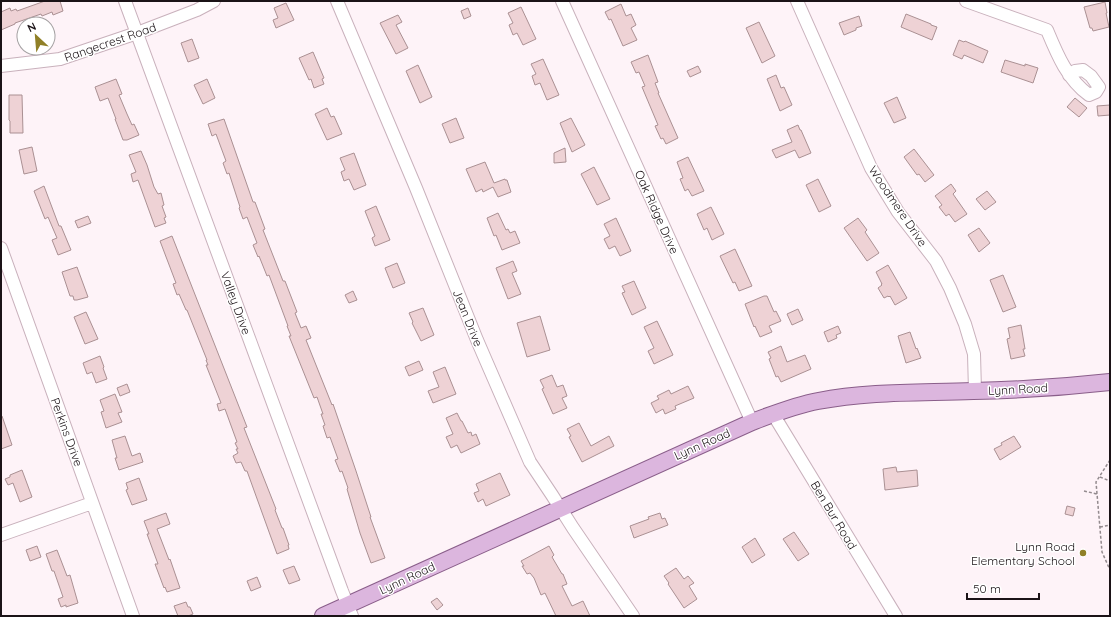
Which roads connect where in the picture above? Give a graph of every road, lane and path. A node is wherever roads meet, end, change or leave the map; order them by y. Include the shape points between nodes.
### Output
1 (125, 1) edge
2 (214, 1) edge
3 (337, 1) edge
4 (562, 1) edge
5 (797, 1) edge
6 (966, 1) edge
7 (137, 33) junction
8 (1, 66) edge
9 (1069, 75) dead end
10 (1, 248) edge
11 (1110, 382) edge
12 (975, 391) junction
13 (773, 414) junction
14 (752, 422) junction
15 (1110, 460) edge
16 (1106, 466) junction
17 (1110, 466) edge
18 (1100, 477) junction
19 (1110, 481) edge
20 (1084, 491) dead end
21 (1097, 494) junction
22 (92, 503) junction
23 (560, 508) junction
24 (1110, 525) edge
25 (1100, 527) junction
26 (1, 535) edge
27 (1110, 570) edge
28 (350, 610) edge
29 (133, 616) edge
30 (323, 616) edge
31 (634, 616) edge
32 (896, 616) edge

1 - 7 street, Valley Drive
2 - 7 street, Rangecrest Road
3 - 23 street, Jean Drive via 527,456
4 - 14 street, Oak Ridge Drive
5 - 12 street, Woodmere Drive via 871,168 898,212 936,261 950,288 974,354
6 - 9 street via 1047,30
7 - 8 street, Rangecrest Road via 60,59
7 - 28 street, Valley Drive
10 - 22 street, Perkins Drive
11 - 12 main road, Lynn Road
12 - 13 main road, Lynn Road via 852,396 817,401
13 - 14 main road, Lynn Road
13 - 32 street, Ben Bur Road
14 - 23 main road, Lynn Road
15 - 16 path
16 - 17 path
16 - 18 path
18 - 19 path
18 - 21 path via 1096,482
20 - 21 path
21 - 25 path
22 - 26 street
22 - 29 street, Perkins Drive
23 - 28 main road, Lynn Road
23 - 31 street, Jean Drive
24 - 25 path
25 - 27 path via 1102,552
28 - 30 main road, Lynn Road

